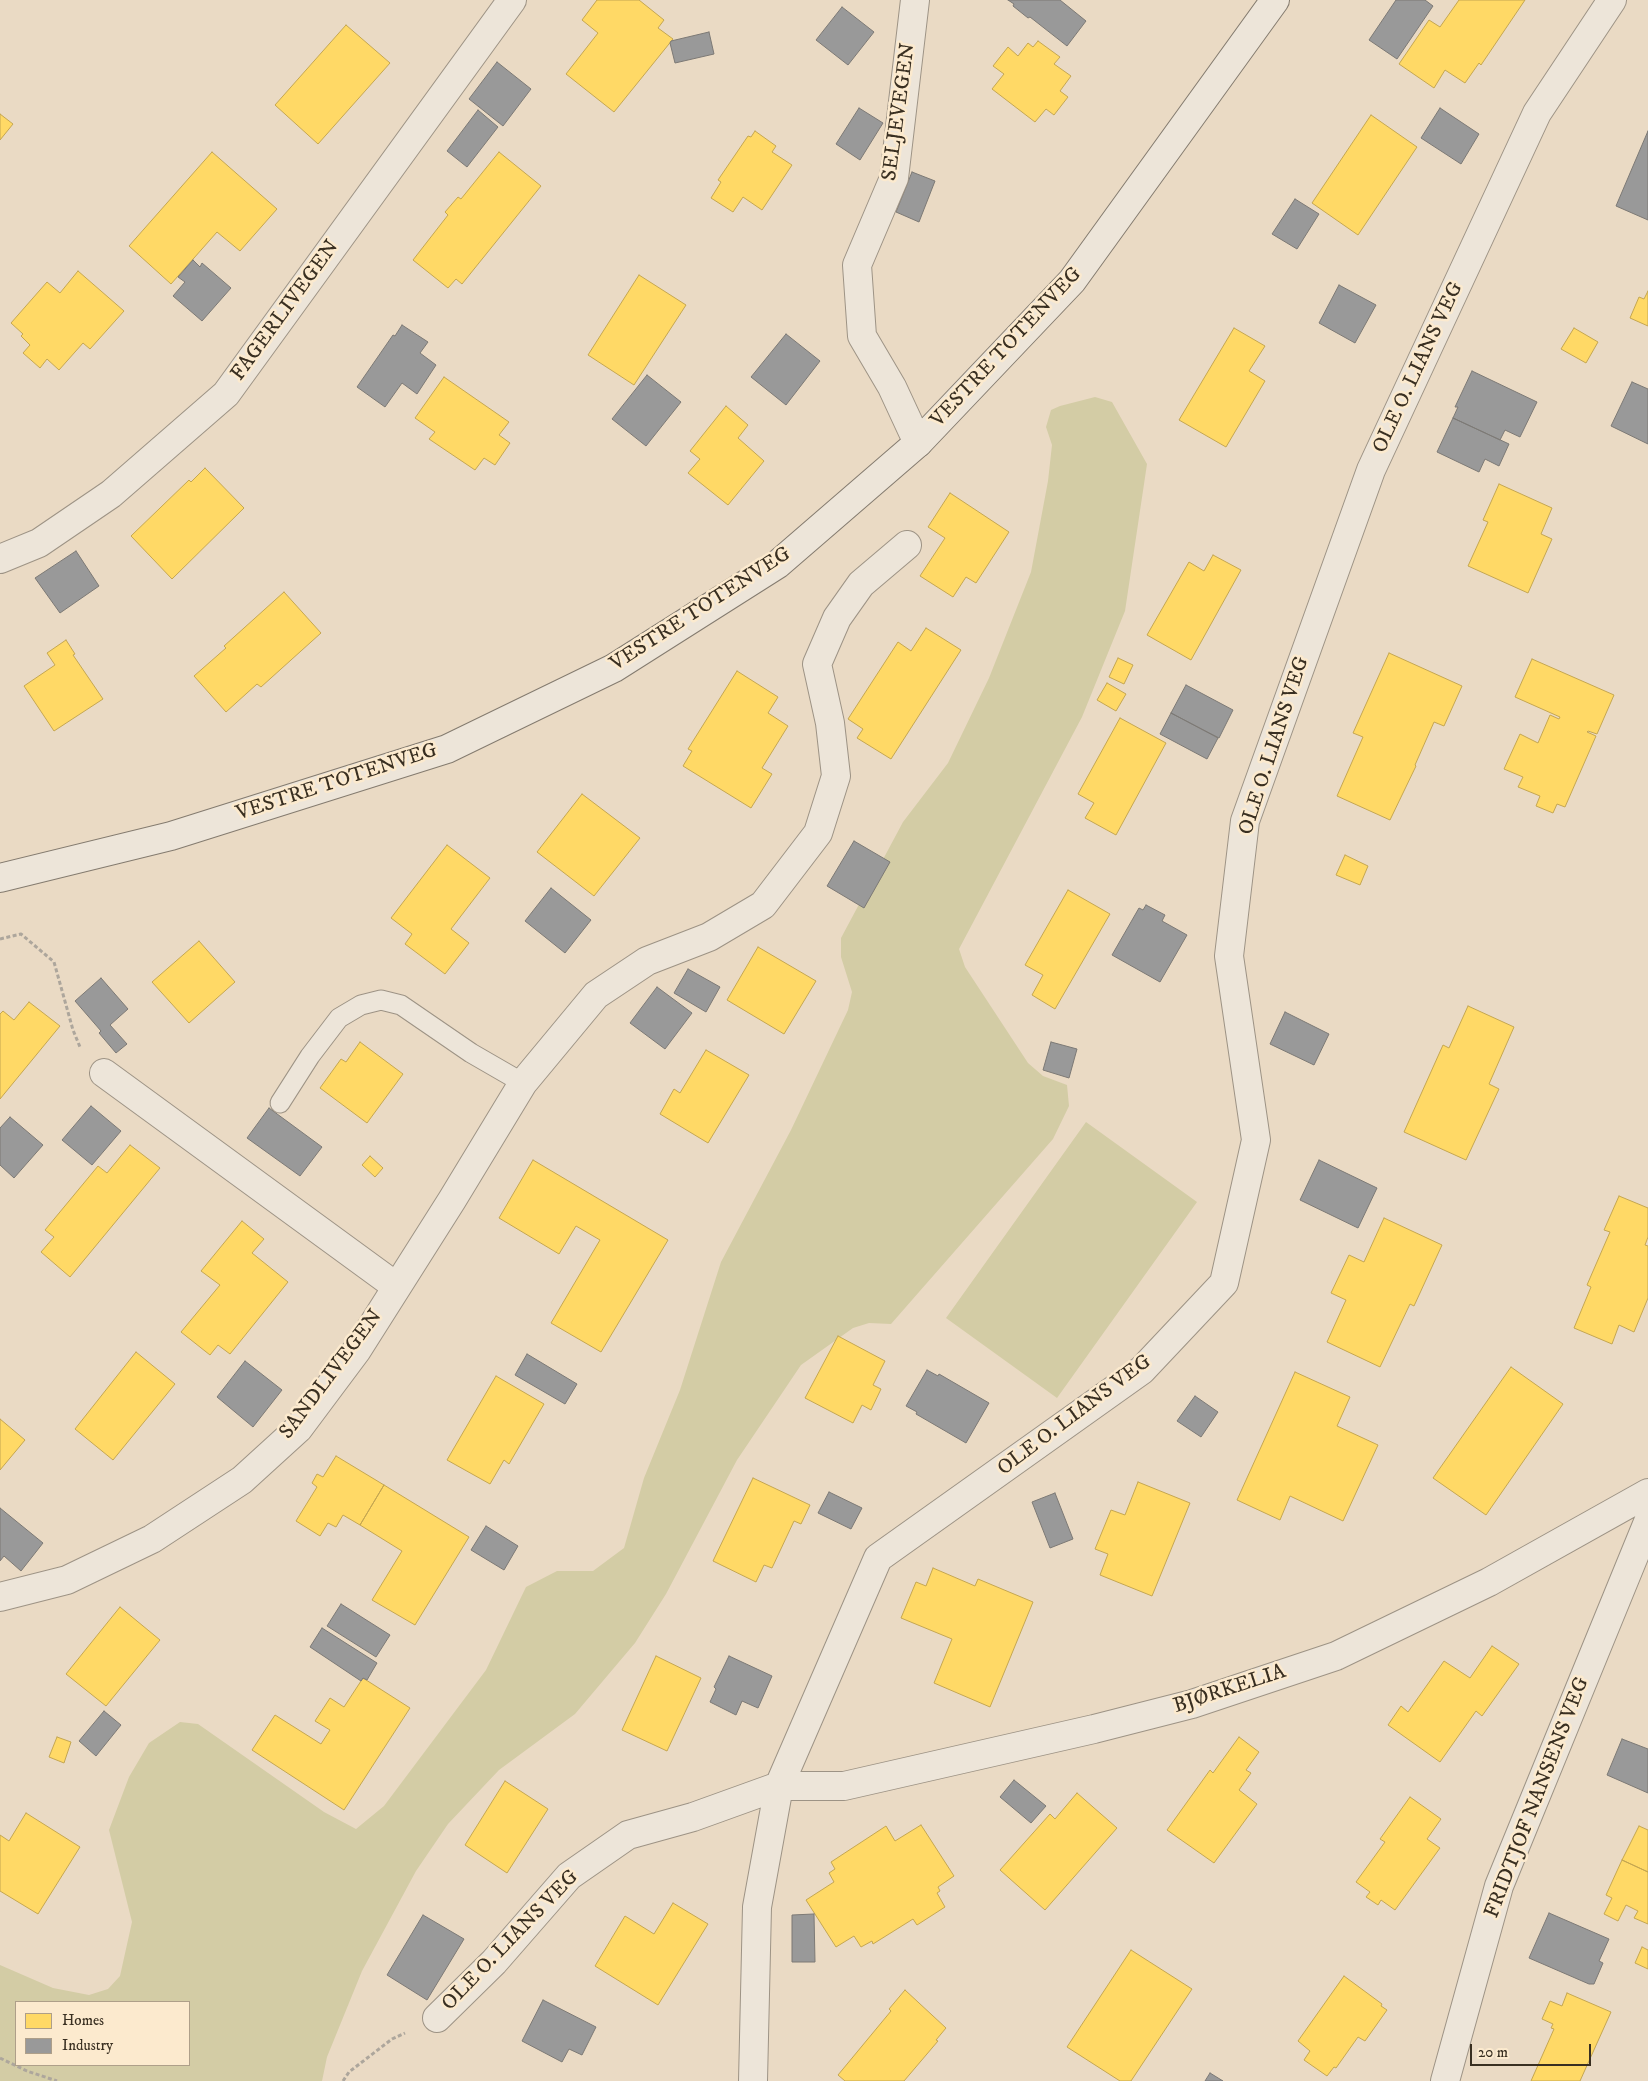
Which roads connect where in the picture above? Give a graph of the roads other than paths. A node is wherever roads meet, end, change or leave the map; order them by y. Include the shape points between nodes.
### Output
1 (512, 0) edge
2 (915, 0) edge
3 (1275, 0) edge
4 (1612, 0) edge
5 (918, 443) junction
6 (907, 545) dead end
7 (0, 559) edge
8 (0, 878) edge
9 (104, 1073) road end
10 (523, 1083) junction
11 (280, 1103) dead end
12 (397, 1287) junction
13 (1648, 1493) edge
14 (1648, 1522) edge
15 (0, 1597) edge
16 (779, 1786) junction
17 (437, 2018) road end
18 (753, 2081) edge
19 (1445, 2081) edge

1 - 7 street, FAGERLIVEGEN via 226,394 111,494 39,543
2 - 5 street, SELJEVEGEN via 894,178 858,265 862,336 892,387
3 - 5 street, VESTRE TOTENVEG via 1072,282
4 - 16 street, OLE O. LIANS VEG via 1537,113 1371,470 1245,821 1229,956 1256,1140 1224,1283 1142,1370 878,1558
5 - 8 street, VESTRE TOTENVEG via 778,564 614,668 447,749 172,836
6 - 10 street, SANDLIVEGEN via 861,584 837,618 817,664 830,723 836,776 818,833 763,905 709,937 647,961 596,995
9 - 12 street, SANDLIVEGEN
10 - 11 lane via 401,1006 381,1000 361,1005 339,1018
10 - 12 street, SANDLIVEGEN
12 - 15 street, SANDLIVEGEN via 357,1350 298,1429 242,1480 144,1543 67,1580
13 - 16 street, BJØRKELIA via 1489,1582 1336,1656 1192,1704 1094,1729 844,1786
14 - 19 street, FRIDTJOF NANSENS VEG via 1499,1886
16 - 17 street, OLE O. LIANS VEG via 693,1817 628,1835 569,1876 494,1962
16 - 18 street, OLE O. LIANS VEG via 757,1907

